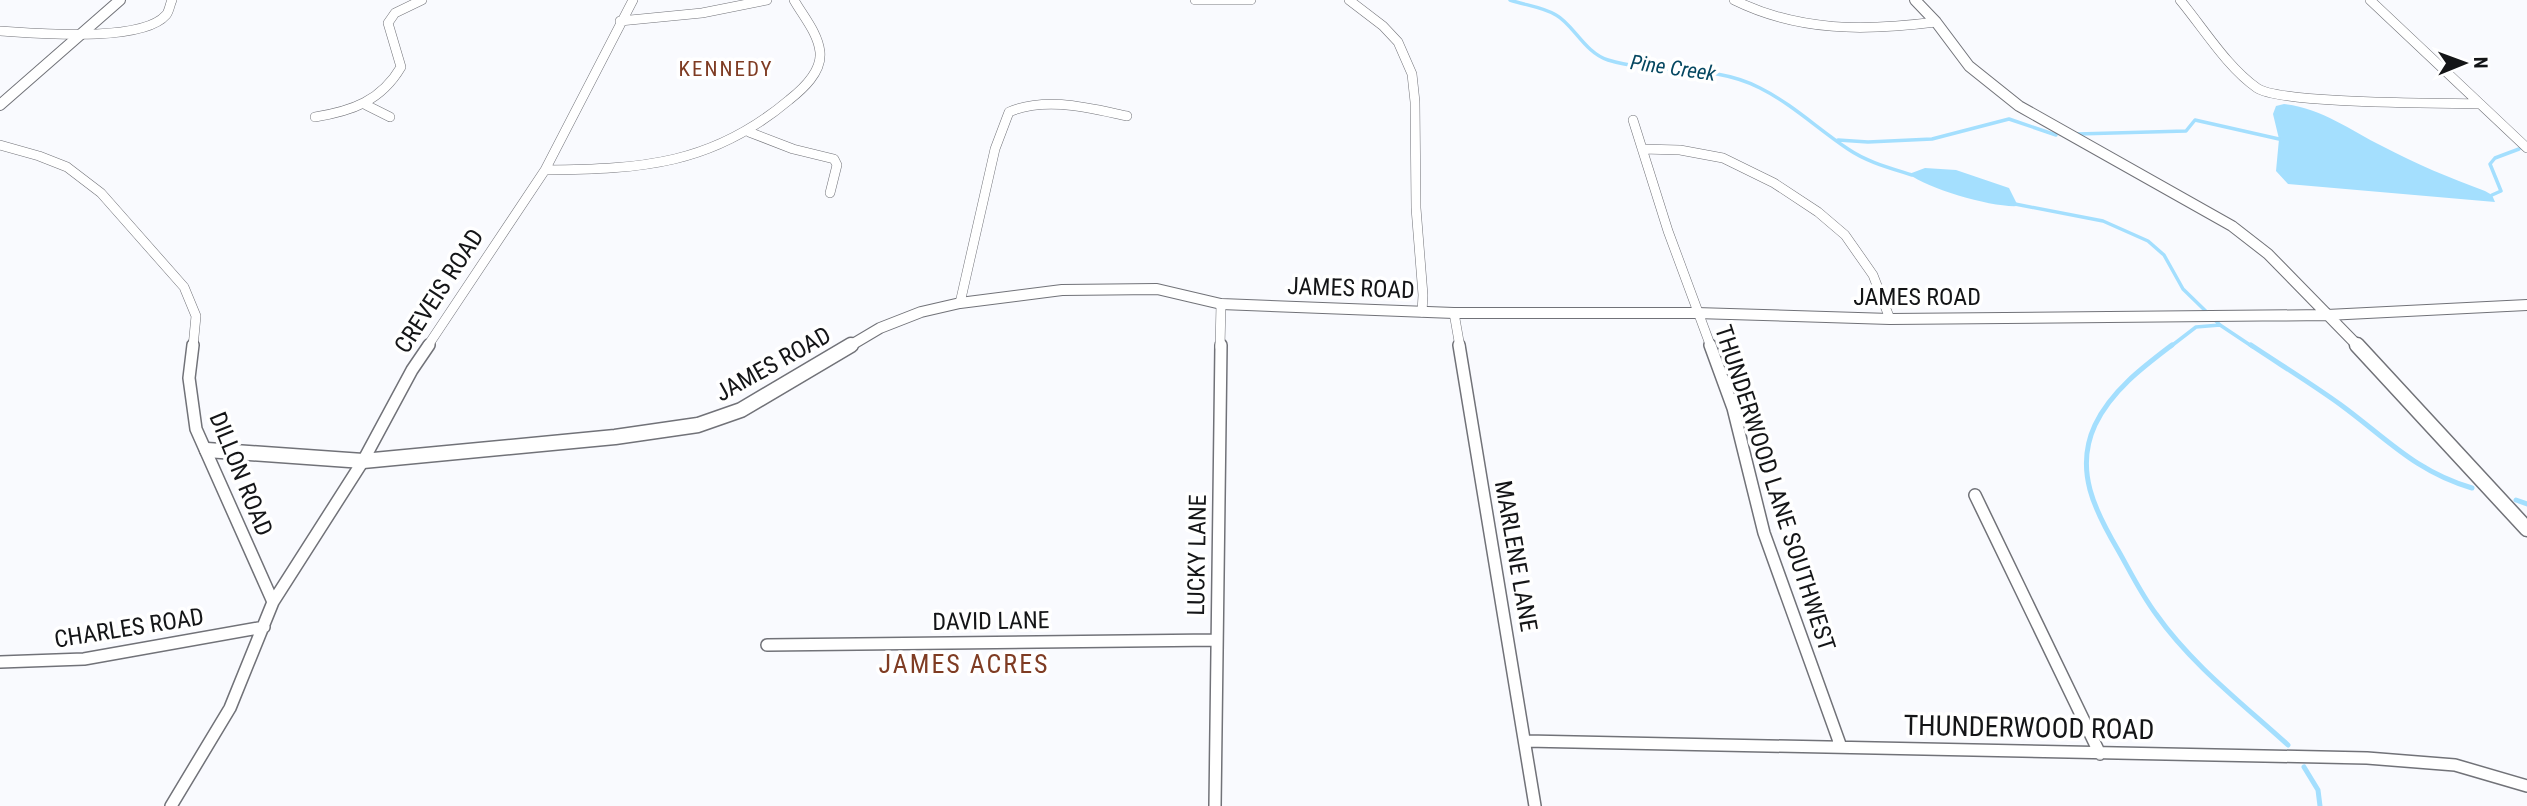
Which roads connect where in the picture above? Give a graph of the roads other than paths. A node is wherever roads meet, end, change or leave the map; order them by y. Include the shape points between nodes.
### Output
1 (120, 0) edge
2 (172, 0) edge
3 (422, 0) edge
4 (633, 0) edge
5 (767, 0) edge
6 (794, 0) edge
7 (1195, 0) edge
8 (1251, 0) edge
9 (1349, 0) edge
10 (1734, 0) edge
11 (1915, 0) edge
12 (2180, 0) edge
13 (2370, 0) edge
14 (620, 21) junction
15 (1936, 22) junction
16 (0, 31) edge
17 (86, 32) junction
18 (2480, 104) junction
19 (0, 105) edge
20 (366, 105) junction
21 (1127, 116) dead end
22 (315, 117) dead end
23 (390, 117) dead end
24 (1633, 120) dead end
25 (750, 132) junction
26 (0, 145) edge
27 (2527, 148) edge
28 (1642, 149) junction
29 (545, 170) junction
30 (830, 193) dead end
31 (960, 303) junction
32 (1221, 304) junction
33 (2527, 305) edge
34 (1422, 312) junction
35 (1454, 313) junction
36 (1696, 313) junction
37 (2327, 315) junction
38 (1890, 319) junction
39 (207, 450) junction
40 (363, 461) junction
41 (1975, 495) dead end
42 (2527, 529) edge
43 (273, 602) junction
44 (264, 627) junction
45 (1216, 640) junction
46 (767, 645) dead end
47 (0, 662) edge
48 (1526, 741) junction
49 (1841, 747) junction
50 (2100, 754) junction
51 (2527, 786) edge
52 (171, 806) edge
53 (1215, 806) edge
54 (1535, 806) edge

1 - 17 street
2 - 17 street via 166,18 152,27 128,33
3 - 20 street via 395,13 388,23 401,67 394,82
4 - 14 street, CREVEIS ROAD
5 - 14 street via 702,13
6 - 25 street via 820,51 818,65 806,85
7 - 8 street
9 - 34 street via 1388,30 1408,61 1418,128 1415,184 1419,273 1425,300
10 - 15 street via 1771,18 1810,26 1867,28
11 - 15 street
12 - 18 street via 2255,87 2284,95
13 - 18 street
14 - 29 street, CREVEIS ROAD
15 - 37 street via 1954,49 2019,106 2232,226 2268,254
16 - 17 street
17 - 19 street
18 - 27 street
20 - 22 street
20 - 23 street
21 - 31 street via 1049,104 1025,105 1009,112 995,149
24 - 28 street, THUNDERWOOD LANE SOUTHWEST
25 - 29 street via 721,147 667,164
25 - 30 street via 834,159 837,165
26 - 39 street, DILLON ROAD via 64,166 92,183 185,290 196,326 189,372 191,406
28 - 36 street, THUNDERWOOD LANE SOUTHWEST
28 - 38 street via 1723,158 1818,212 1845,235 1873,275
29 - 40 street, CREVEIS ROAD via 412,370
31 - 32 street, JAMES ROAD via 1062,290 1138,289 1180,293
31 - 40 street, JAMES ROAD via 880,328 753,404 698,425
32 - 34 street, JAMES ROAD
32 - 45 street, LUCKY LANE
33 - 37 street, JAMES ROAD
34 - 35 street, JAMES ROAD
35 - 36 street, JAMES ROAD
35 - 48 street, MARLENE LANE
36 - 38 street, JAMES ROAD
36 - 49 street, THUNDERWOOD LANE SOUTHWEST via 1733,408 1764,533
37 - 38 street, JAMES ROAD
37 - 42 street
39 - 40 street, JAMES ROAD
39 - 43 street, DILLON ROAD
40 - 43 street, CREVEIS ROAD
41 - 50 street
43 - 44 street
44 - 47 street, CHARLES ROAD via 83,659
44 - 52 street via 230,708
45 - 46 street, DAVID LANE
45 - 53 street, LUCKY LANE
48 - 49 street, THUNDERWOOD ROAD
48 - 54 street, MARLENE LANE
49 - 50 street, THUNDERWOOD ROAD
50 - 51 street, THUNDERWOOD ROAD via 2412,760 2455,765

